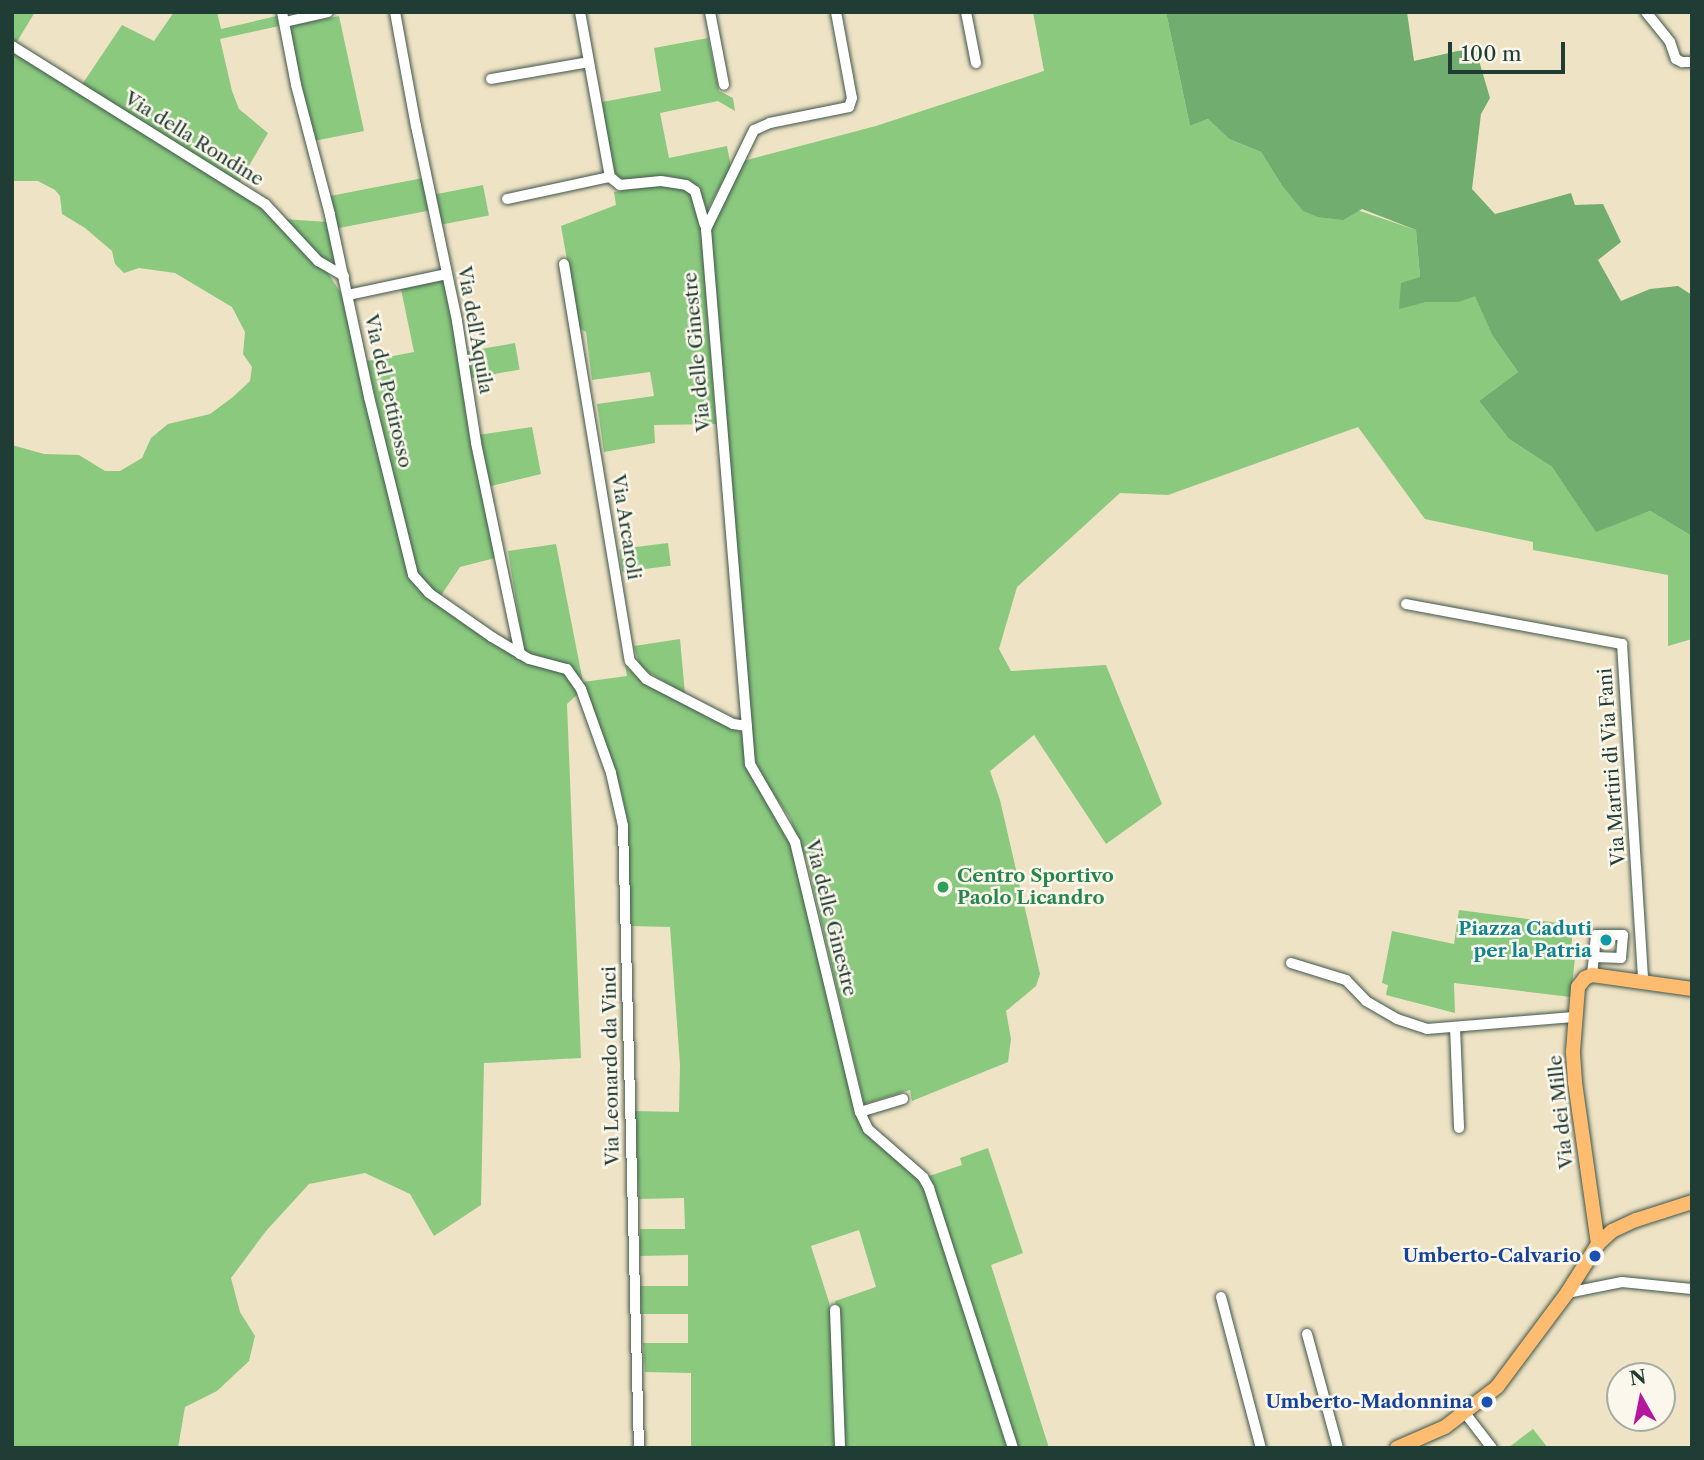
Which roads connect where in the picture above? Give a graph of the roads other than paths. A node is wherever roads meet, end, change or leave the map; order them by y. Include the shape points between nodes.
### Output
1 (328, 12) edge
2 (395, 12) edge
3 (580, 12) edge
4 (710, 12) edge
5 (836, 12) edge
6 (966, 12) edge
7 (1646, 12) edge
8 (284, 17) edge
9 (12, 46) edge
10 (589, 62) junction
11 (1692, 62) edge
12 (976, 64) dead end
13 (491, 79) dead end
14 (724, 85) dead end
15 (610, 177) junction
16 (507, 199) dead end
17 (706, 229) junction
18 (564, 264) dead end
19 (447, 274) junction
20 (344, 276) junction
21 (348, 295) junction
22 (1406, 604) dead end
23 (514, 627) junction
24 (497, 640) junction
25 (520, 654) junction
26 (581, 689) joint
27 (747, 726) junction
28 (1594, 957) dead end
29 (1291, 963) dead end
30 (1588, 976) junction
31 (1643, 981) junction
32 (1692, 989) edge
33 (1574, 1017) junction
34 (1455, 1027) junction
35 (903, 1099) dead end
36 (860, 1112) junction
37 (1459, 1128) dead end
38 (1692, 1202) edge
39 (1598, 1244) junction
40 (1578, 1275) junction
41 (1591, 1287) junction
42 (1692, 1289) edge
43 (1567, 1293) junction
44 (1221, 1297) dead end
45 (835, 1310) dead end
46 (1307, 1334) dead end
47 (1465, 1413) junction
48 (639, 1448) edge
49 (840, 1448) edge
50 (1013, 1448) edge
51 (1261, 1448) edge
52 (1338, 1448) edge
53 (1397, 1448) edge
54 (1492, 1448) edge

1 - 8 street
2 - 19 street, Via dell'Aquila
3 - 10 street
4 - 14 street
5 - 17 street, Via delle Ginestre via 852,98 849,107 761,126 749,137
6 - 12 street
7 - 11 street via 1670,42 1676,58
8 - 20 street, Via del Pettirosso via 296,85
9 - 20 street, Via della Rondine via 264,204 318,261
10 - 13 street
10 - 15 street
15 - 16 street
15 - 17 street via 620,185 681,183 695,191
17 - 27 street, Via delle Ginestre
18 - 27 street, Via Arcaroli via 630,661 646,679 733,724
19 - 21 street
19 - 23 street, Via dell'Aquila
20 - 21 street, Via del Pettirosso
21 - 24 street, Via del Pettirosso via 413,575 429,593
22 - 31 street, Via Martiri di Via Fani via 1622,643
23 - 24 street via 508,636
23 - 25 street, Via dell'Aquila
24 - 25 street, Via del Pettirosso
25 - 26 street, Via del Pettirosso via 567,669
26 - 48 street, Via Leonardo da Vinci via 611,773 622,826
27 - 36 street, Via delle Ginestre via 752,773 788,826 802,865
28 - 30 street
29 - 34 street via 1346,980 1366,1001 1397,1019 1427,1029
30 - 31 main road
30 - 33 main road, Via dei Mille via 1578,988
31 - 32 main road
33 - 34 street
33 - 39 main road, Via dei Mille via 1575,1082
34 - 37 street
35 - 36 street
36 - 50 street, Via delle Ginestre via 868,1129 923,1177 929,1188
38 - 39 main road via 1622,1225
39 - 40 main road
40 - 41 street
40 - 43 main road
41 - 42 street via 1622,1282
41 - 43 street
43 - 47 main road via 1497,1387
44 - 51 street
45 - 49 street
46 - 52 street
47 - 53 main road
47 - 54 street

